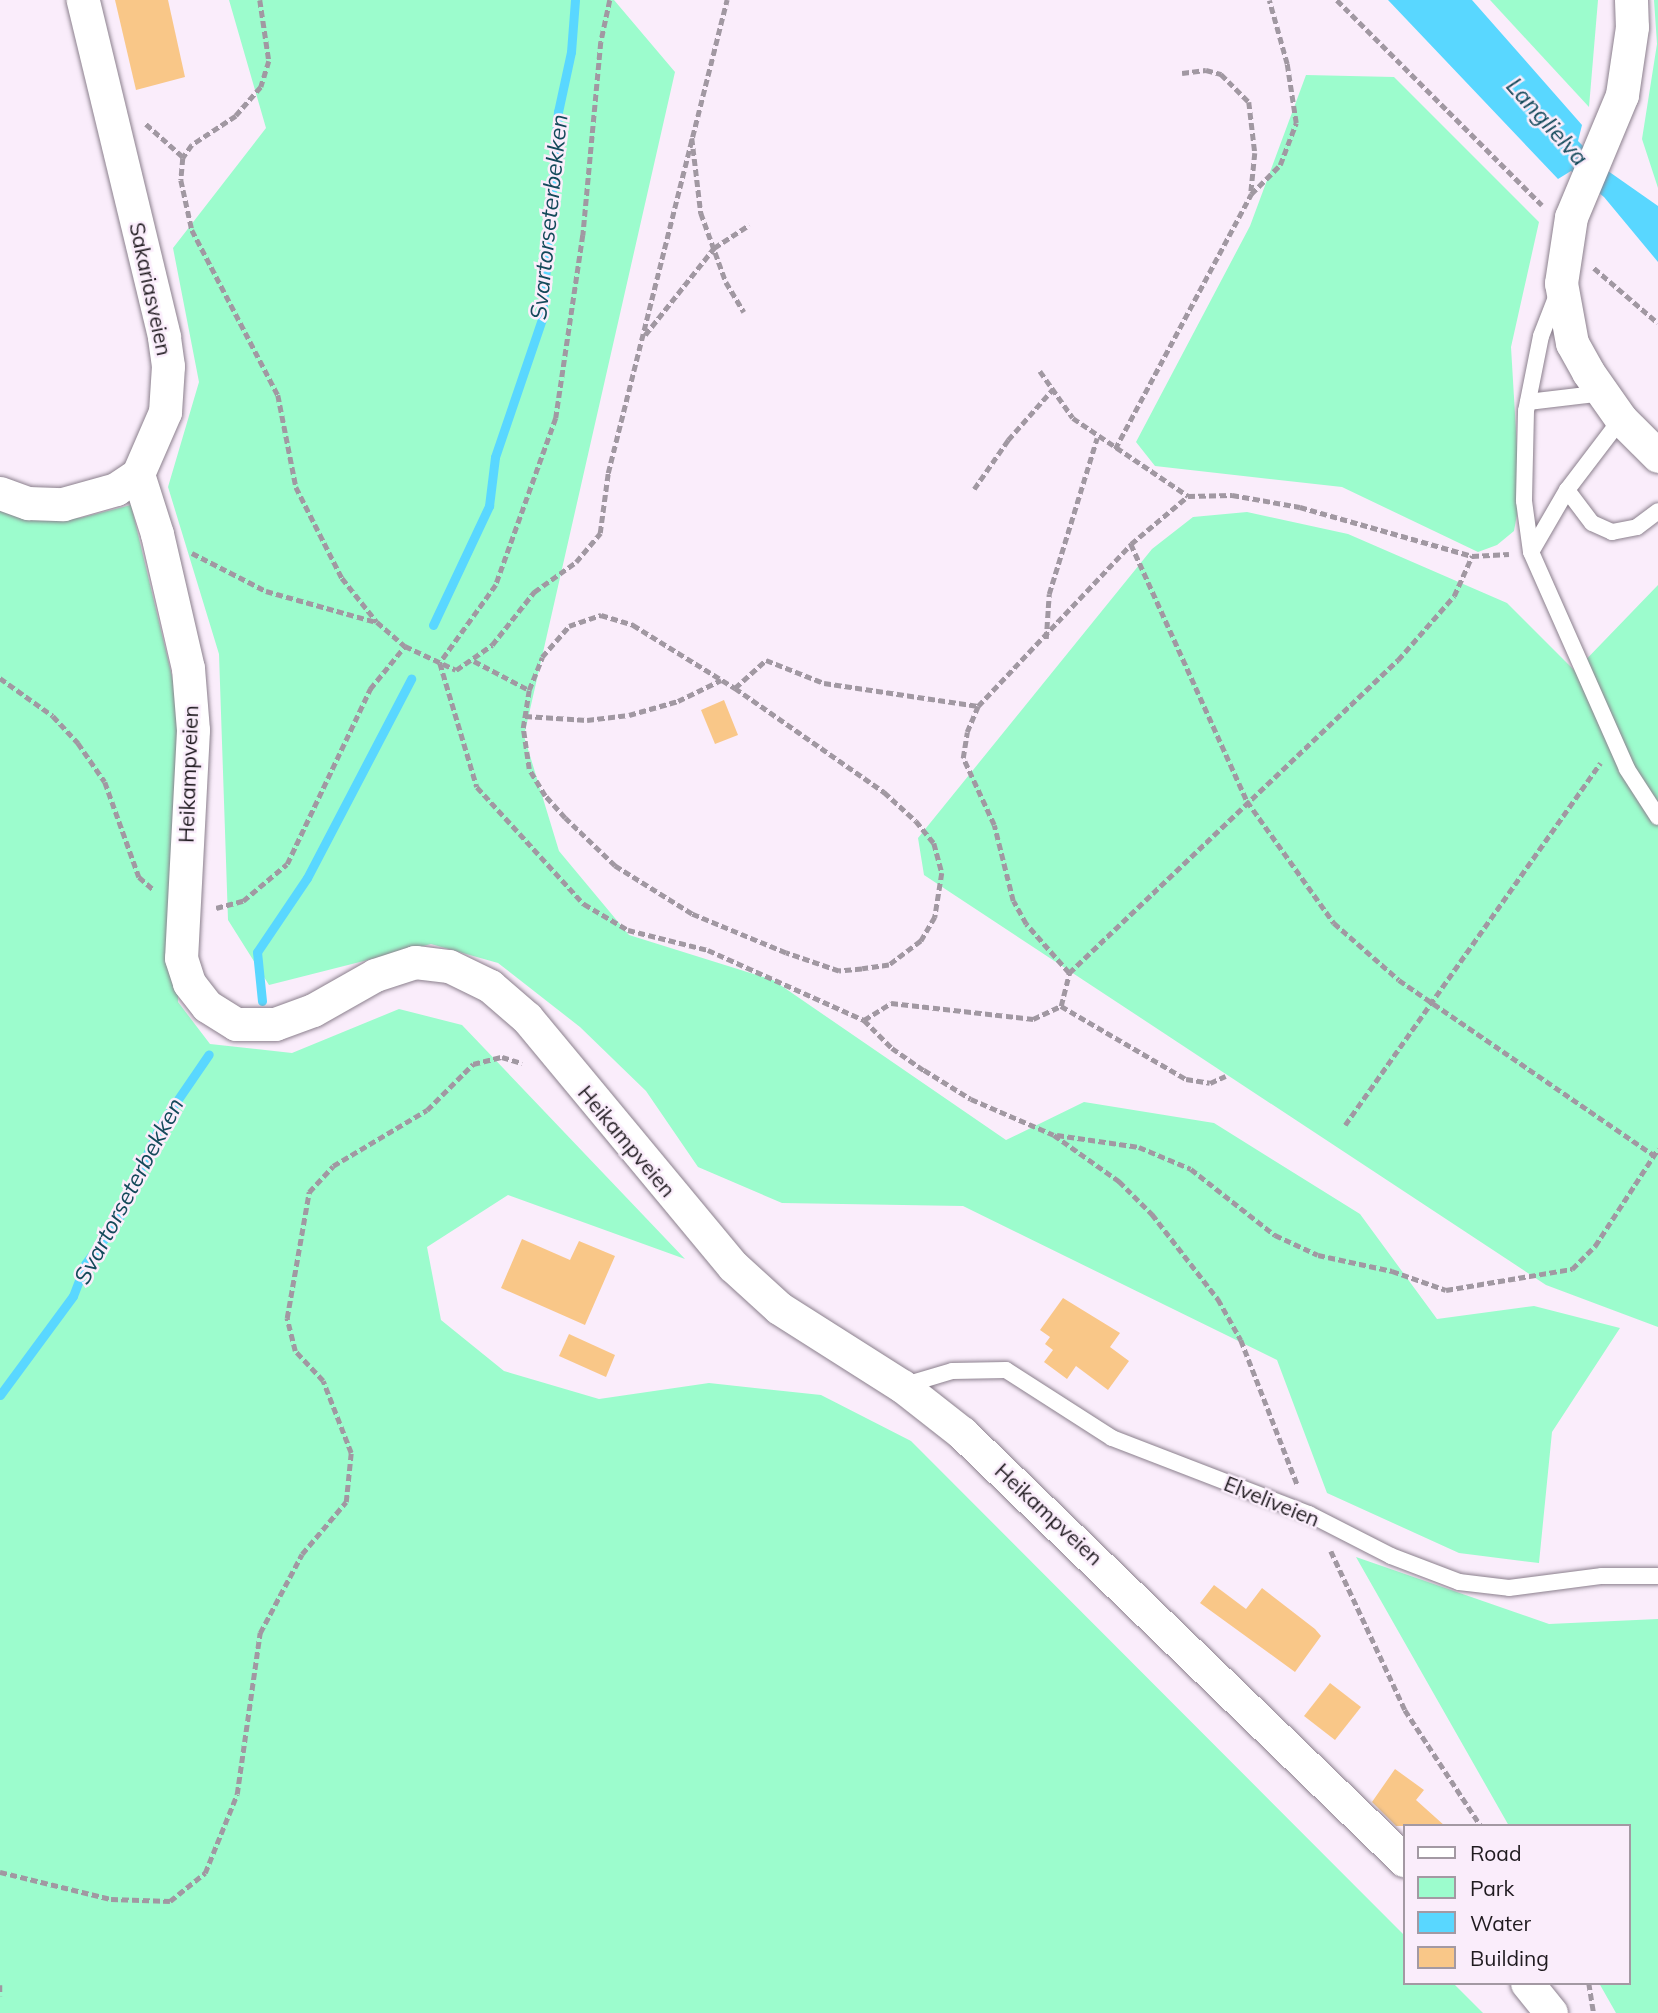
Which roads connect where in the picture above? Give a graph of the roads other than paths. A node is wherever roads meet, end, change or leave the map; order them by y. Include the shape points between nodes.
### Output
1 (83, 0) edge
2 (1631, 0) edge
3 (1562, 267) junction
4 (1528, 402) junction
5 (1612, 406) junction
6 (1658, 456) edge
7 (138, 474) junction
8 (1567, 490) junction
9 (0, 493) edge
10 (1658, 511) edge
11 (1531, 552) junction
12 (1658, 817) edge
13 (902, 1386) junction
14 (1658, 1576) edge
15 (1402, 1858) edge
16 (1529, 1985) edge
17 (1551, 2013) edge

1 - 7 street, Sakariasveien via 168,366 165,412
2 - 3 street via 1632,27 1622,95 1577,204
3 - 4 lane via 1541,336
3 - 5 street via 1572,343
4 - 5 lane
4 - 11 lane via 1524,501
5 - 6 street
5 - 8 lane
7 - 9 street via 92,499 63,504 28,503
7 - 13 street, Heikampveien via 158,534 188,668 193,715 181,958 189,983 207,1006 236,1024 293,1020 375,975 415,962 449,966 490,986 527,1018 733,1266 779,1307
8 - 10 lane via 1592,523 1612,532 1637,527
8 - 11 lane
11 - 12 lane via 1616,743
13 - 14 lane, Elveliveien via 951,1371 1006,1370 1112,1438 1309,1514 1391,1556 1459,1582 1509,1588 1602,1576
13 - 15 street, Heikampveien via 1023,1488
16 - 17 street

